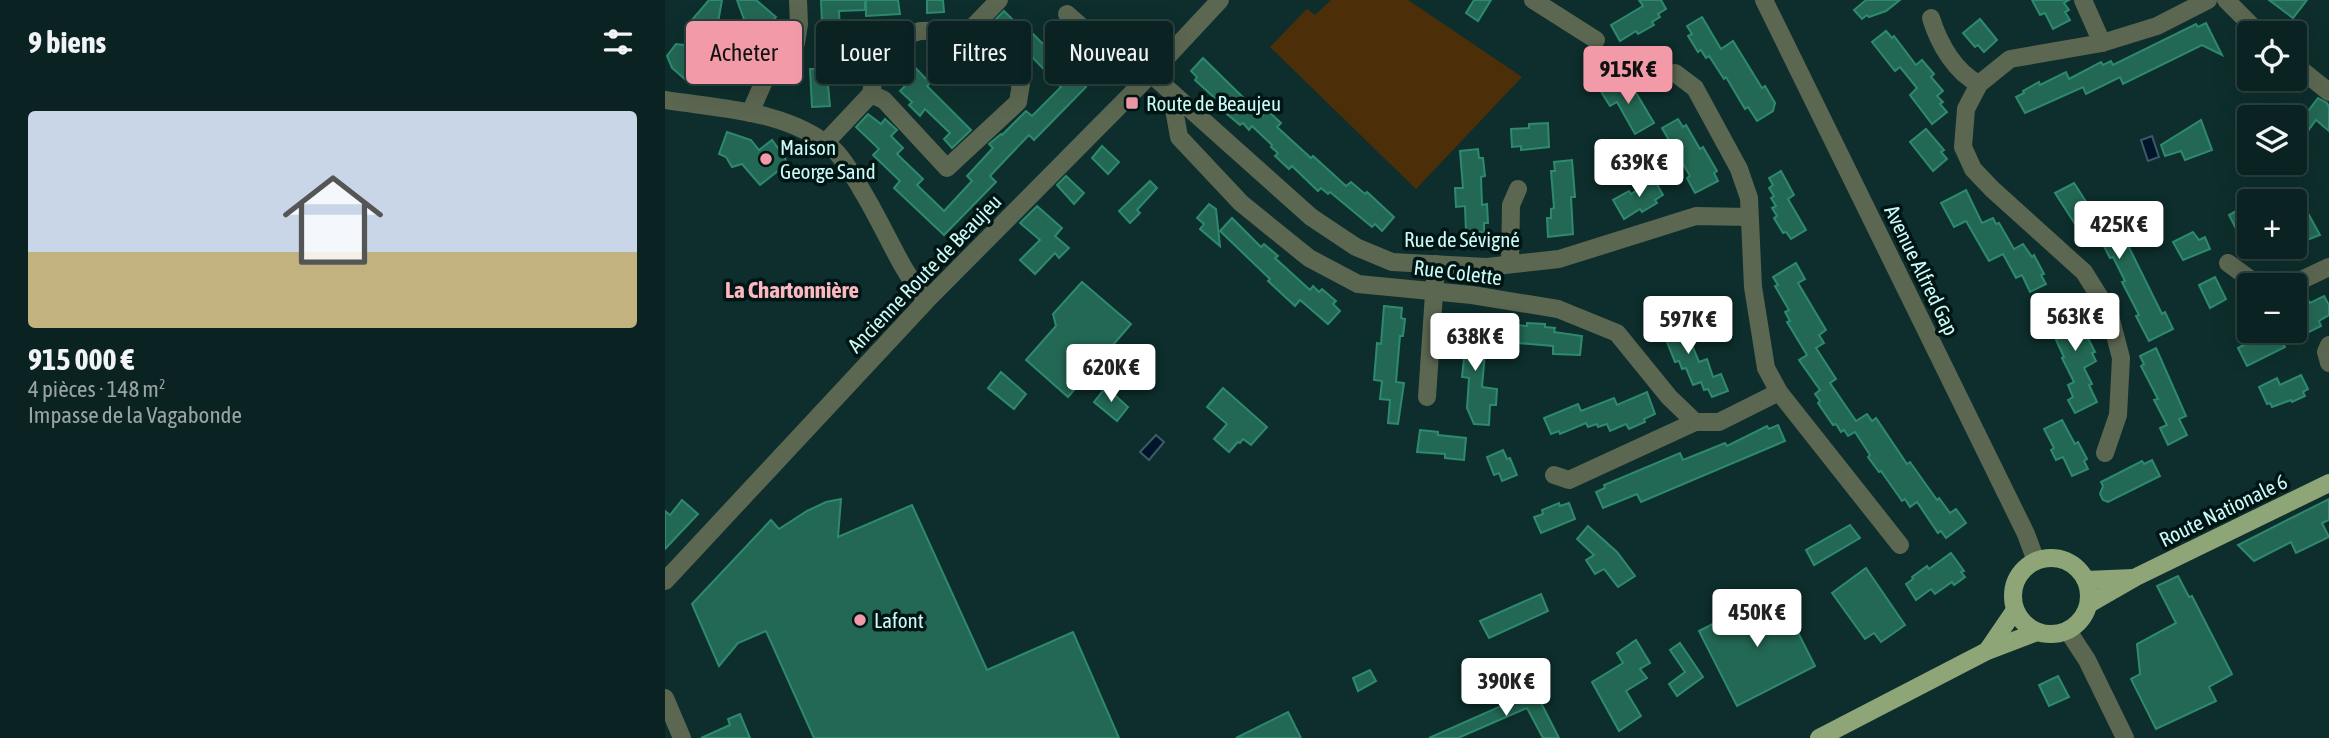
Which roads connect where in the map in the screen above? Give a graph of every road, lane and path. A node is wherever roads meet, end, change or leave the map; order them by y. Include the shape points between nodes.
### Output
1 (798, 0) edge
2 (999, 0) edge
3 (1220, 0) edge
4 (1533, 0) edge
5 (1764, 0) edge
6 (2083, 0) edge
7 (2208, 0) edge
8 (2226, 0) edge
9 (1067, 14) dead end
10 (1931, 18) dead end
11 (799, 21) edge
12 (979, 21) edge
13 (1076, 21) edge
14 (2247, 21) edge
15 (928, 31) edge
16 (1596, 40) dead end
17 (2102, 43) junction
18 (1173, 50) edge
19 (1675, 74) dead end
20 (2307, 74) edge
21 (763, 84) edge
22 (1020, 84) edge
23 (1141, 84) edge
24 (1157, 84) edge
25 (1979, 84) junction
26 (1171, 92) junction
27 (2329, 92) edge
28 (871, 94) junction
29 (665, 100) edge
30 (750, 113) junction
31 (824, 144) junction
32 (1518, 188) dead end
33 (1749, 218) junction
34 (2228, 263) dead end
35 (1436, 264) junction
36 (1510, 264) junction
37 (2329, 267) edge
38 (2242, 273) edge
39 (2307, 277) edge
40 (1434, 292) junction
41 (926, 302) junction
42 (2329, 345) edge
43 (2329, 363) edge
44 (1779, 392) junction
45 (1427, 397) dead end
46 (1695, 422) junction
47 (2105, 453) dead end
48 (1554, 475) dead end
49 (2329, 483) edge
50 (1900, 545) dead end
51 (2036, 561) junction
52 (2136, 577) junction
53 (2086, 580) junction
54 (665, 581) edge
55 (2089, 604) junction
56 (2015, 610) junction
57 (2068, 631) junction
58 (2037, 632) junction
59 (1987, 651) junction
60 (665, 698) edge
61 (683, 738) edge
62 (1819, 738) edge
63 (2125, 738) edge

1 - 11 street
2 - 12 street
3 - 18 street, Ancienne Route de Beaujeu
4 - 16 street
5 - 51 street, Avenue Alfred Gap
6 - 17 street
7 - 17 street via 2157,26
8 - 14 street
9 - 13 street, Rue de Sévigné
10 - 25 street via 1937,38 1965,77
15 - 28 street via 908,35 882,59
17 - 25 street via 2010,59
19 - 33 street via 1695,88 1739,169 1749,198
20 - 27 street
21 - 30 street
22 - 28 street via 1018,102 947,168 884,100
23 - 41 street, Ancienne Route de Beaujeu
24 - 26 street, Rue de Sévigné
25 - 47 street via 1966,109 1963,147 1973,169 2084,272 2109,312 2121,358 2118,415
26 - 35 street, Rue de Sévigné via 1311,218 1356,247 1392,262
26 - 40 street, Rue Colette via 1179,137 1241,203 1309,258 1358,284
28 - 31 street
29 - 30 street
30 - 31 street via 803,130
31 - 41 street via 835,150 861,189
32 - 36 street via 1511,205
33 - 36 street, Rue de Sévigné via 1696,216 1559,259
33 - 44 street via 1752,277 1766,368
34 - 38 street
35 - 36 street, Rue de Sévigné
35 - 40 street
37 - 39 street
40 - 45 street
40 - 46 street, Rue Colette via 1558,309 1617,333
41 - 54 street, Ancienne Route de Beaujeu
42 - 43 street
44 - 46 street via 1719,422
44 - 50 street
46 - 48 street via 1569,480
49 - 52 main road, Route Nationale 6
51 - 53 main road via 2048,558 2071,563
51 - 56 main road via 2014,587
52 - 53 main road, Route Nationale 6
52 - 55 main road, Route Nationale 6
53 - 55 main road
55 - 57 main road via 2078,624
56 - 58 main road
56 - 59 main road
57 - 58 main road
57 - 63 street
58 - 59 main road
59 - 62 main road
60 - 61 street

